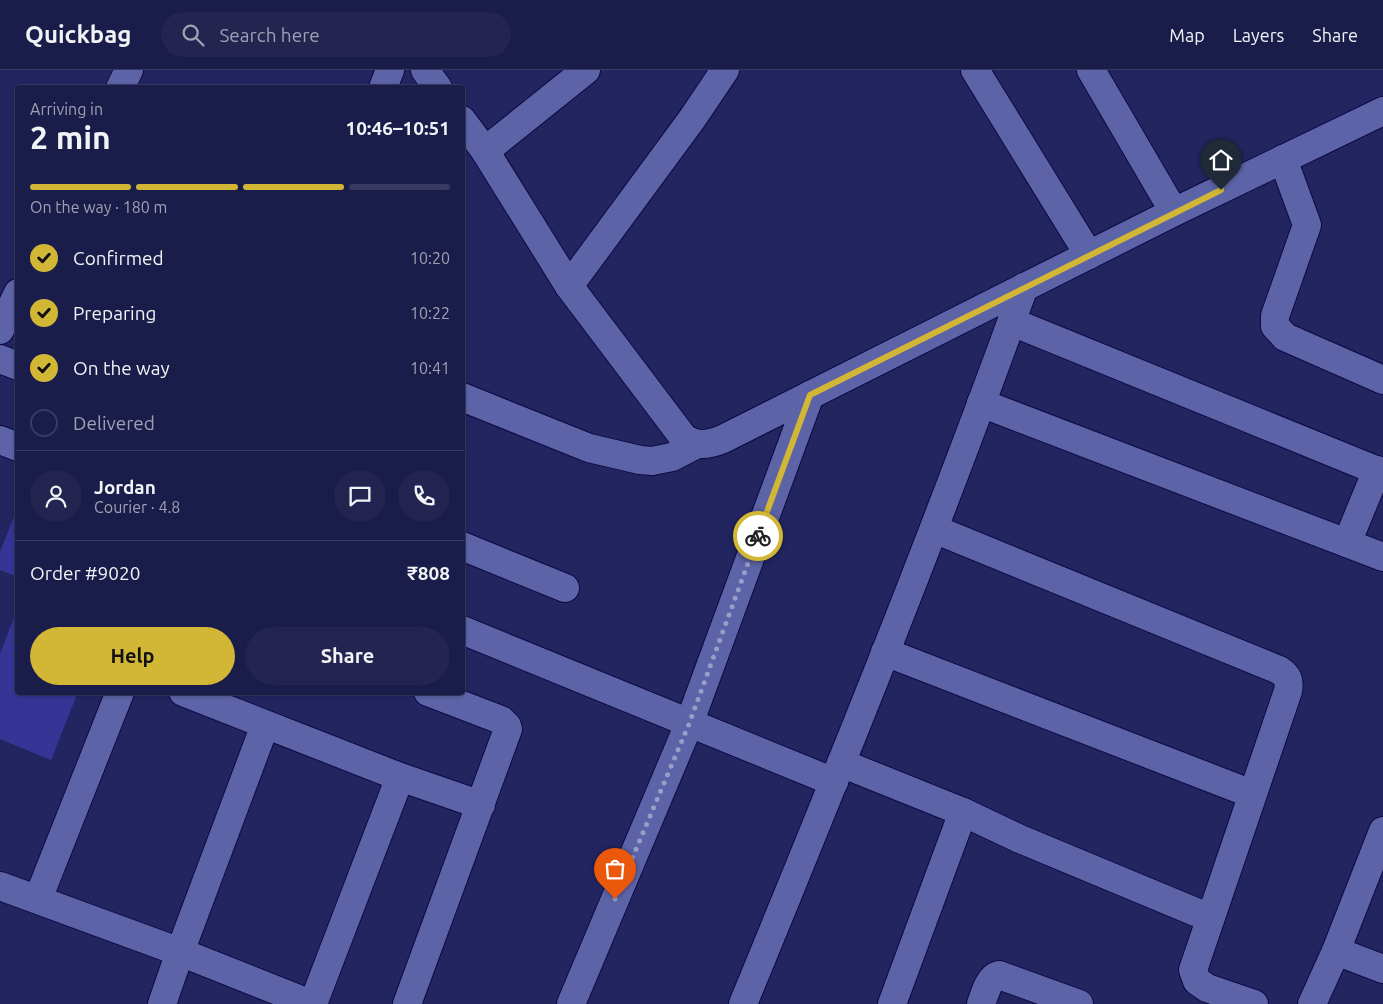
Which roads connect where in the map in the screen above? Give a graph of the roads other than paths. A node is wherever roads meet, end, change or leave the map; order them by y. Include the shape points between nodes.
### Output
1 (129, 70) edge
2 (390, 70) edge
3 (425, 70) edge
4 (586, 70) edge
5 (725, 70) edge
6 (975, 70) edge
7 (1091, 70) edge
8 (122, 85) edge
9 (384, 85) edge
10 (436, 85) edge
11 (1383, 111) edge
12 (465, 124) edge
13 (486, 151) junction
14 (1283, 159) junction
15 (1174, 212) junction
16 (1090, 254) junction
17 (569, 286) junction
18 (1024, 287) junction
19 (15, 299) edge
20 (1012, 322) junction
21 (0, 330) edge
22 (0, 359) edge
23 (15, 365) edge
24 (1383, 380) edge
25 (810, 395) junction
26 (465, 399) edge
27 (981, 403) junction
28 (0, 440) edge
29 (697, 444) junction
30 (15, 446) edge
31 (1380, 471) edge
32 (934, 529) junction
33 (1347, 543) junction
34 (465, 547) edge
35 (1383, 556) edge
36 (565, 588) dead end
37 (465, 631) edge
38 (884, 652) junction
39 (119, 695) edge
40 (190, 695) edge
41 (436, 695) edge
42 (689, 724) junction
43 (265, 725) junction
44 (838, 773) junction
45 (400, 777) junction
46 (1252, 794) junction
47 (481, 805) junction
48 (963, 812) junction
49 (1383, 831) edge
50 (0, 886) edge
51 (38, 898) junction
52 (1210, 918) junction
53 (1336, 951) junction
54 (180, 952) junction
55 (1383, 969) edge
56 (1238, 1001) edge
57 (162, 1004) edge
58 (312, 1004) edge
59 (407, 1004) edge
60 (571, 1004) edge
61 (743, 1004) edge
62 (892, 1004) edge
63 (981, 1004) edge
64 (1079, 1004) edge
65 (1312, 1004) edge

1 - 8 street
2 - 9 street
3 - 10 street
4 - 13 street
5 - 17 street
6 - 16 street
7 - 15 street
11 - 14 street
12 - 13 street
13 - 17 street
14 - 15 street
14 - 24 street via 1307,225 1274,316 1275,326 1285,337
15 - 16 street
16 - 18 street
17 - 29 street via 683,437
18 - 20 street
18 - 25 street
19 - 21 street
20 - 27 street
20 - 31 street
22 - 23 street
25 - 29 street via 723,439
25 - 42 street
26 - 29 street via 588,448 640,460 672,457
27 - 32 street
27 - 33 street
28 - 30 street
31 - 33 street
32 - 38 street
32 - 46 street via 1285,674 1288,691
33 - 35 street
34 - 36 street
37 - 42 street
38 - 44 street
38 - 46 street
39 - 51 street
40 - 43 street
41 - 47 street via 501,720 507,726
42 - 44 street
42 - 60 street
43 - 45 street
43 - 54 street
44 - 48 street
44 - 61 street
45 - 47 street
45 - 58 street
46 - 52 street
47 - 59 street
48 - 52 street
48 - 62 street
49 - 53 street
50 - 51 street
51 - 54 street
52 - 56 street via 1193,970 1201,984
53 - 55 street
53 - 65 street
54 - 57 street
54 - 58 street
63 - 64 street via 990,981 999,975

